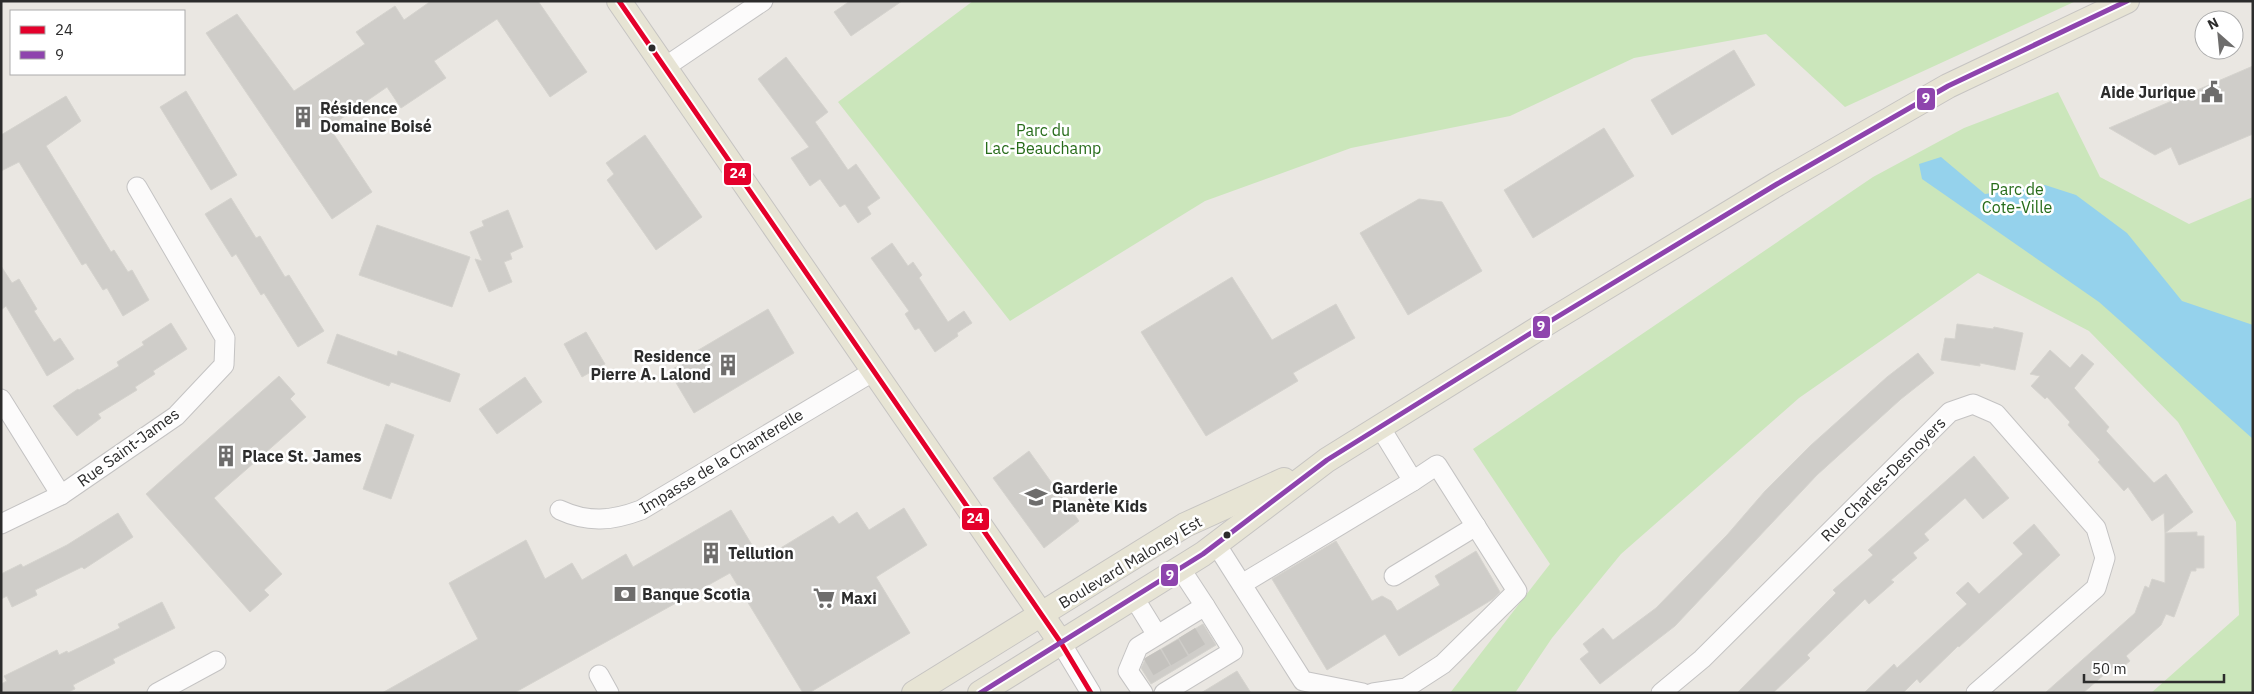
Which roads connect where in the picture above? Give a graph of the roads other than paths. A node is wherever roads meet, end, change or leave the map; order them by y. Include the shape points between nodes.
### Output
1 (619, 1) edge
2 (763, 1) edge
3 (2127, 1) edge
4 (665, 67) junction
5 (137, 187) dead end
6 (874, 371) junction
7 (1, 399) edge
8 (1380, 427) junction
9 (1327, 460) junction
10 (1414, 481) junction
11 (61, 495) junction
12 (560, 510) dead end
13 (1, 524) edge
14 (1476, 526) junction
15 (1216, 544) junction
16 (1180, 568) junction
17 (1394, 576) dead end
18 (1242, 584) junction
19 (1133, 596) junction
20 (1205, 606) junction
21 (1041, 614) junction
22 (1157, 641) junction
23 (1061, 643) junction
24 (216, 661) dead end
25 (599, 675) dead end
26 (1167, 685) edge
27 (157, 693) edge
28 (609, 693) edge
29 (914, 693) edge
30 (980, 693) edge
31 (1091, 693) edge
32 (1143, 693) edge
33 (1362, 693) edge
34 (1373, 693) edge
35 (1661, 693) edge
36 (1976, 693) edge

1 - 4 main road
2 - 4 street
3 - 8 main road, Boulevard Maloney Est via 1948,86 1870,130
4 - 6 main road
5 - 11 street, Rue Saint-James via 225,338 224,365 176,416
6 - 12 street, Impasse de la Chanterelle via 641,510 621,518 589,520
6 - 21 main road
7 - 11 street
8 - 9 main road, Boulevard Maloney Est
8 - 10 street
9 - 15 main road, Boulevard Maloney Est
9 - 21 main road, Boulevard Maloney Est via 1185,525
10 - 14 street via 1437,465
10 - 18 street
11 - 13 street, Rue Saint-James
14 - 17 street
14 - 34 street via 1517,591 1443,664 1406,688
15 - 16 main road, Boulevard Maloney Est
15 - 18 street
16 - 19 main road, Boulevard Maloney Est
16 - 20 street
18 - 33 street via 1303,681
19 - 22 street
19 - 23 main road, Boulevard Maloney Est
20 - 22 street via 1183,627
20 - 26 street via 1233,651 1204,660
21 - 23 main road
21 - 29 main road, Boulevard Maloney Est
22 - 32 street via 1138,646 1128,671
23 - 30 main road, Boulevard Maloney Est
23 - 31 street
24 - 27 street
25 - 28 street
35 - 36 street, Rue Charles-Desnoyers via 1702,659 1950,412 1973,404 1996,414 2096,528 2105,558 2096,588

